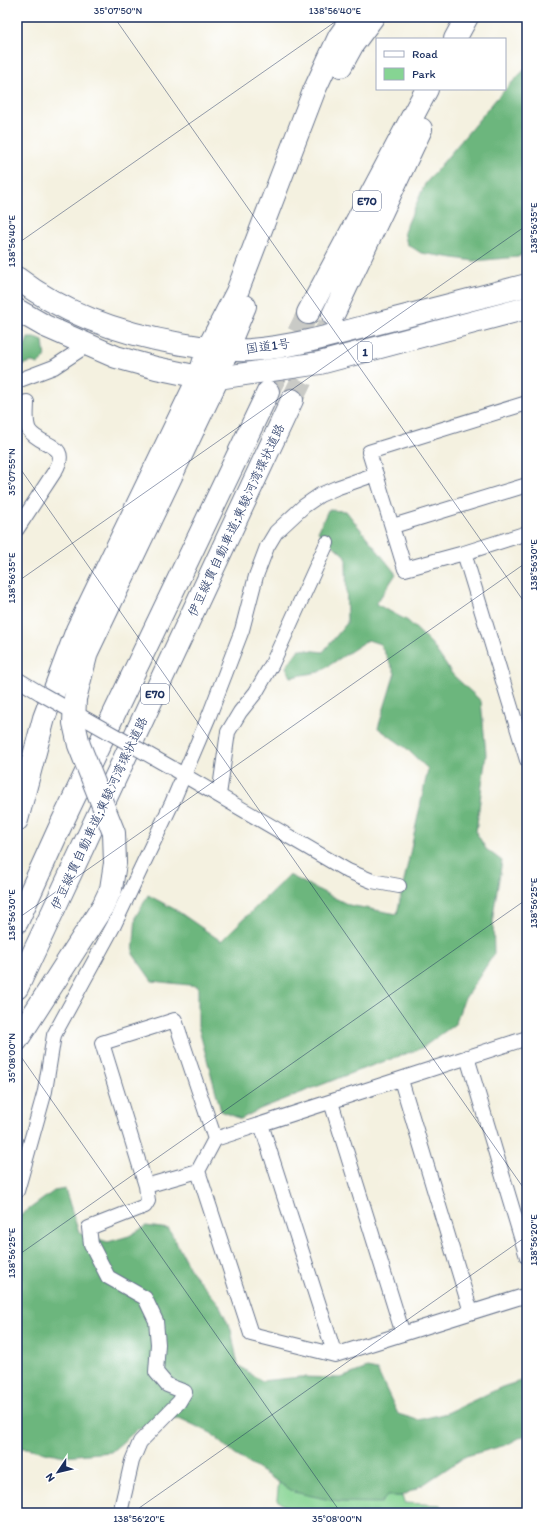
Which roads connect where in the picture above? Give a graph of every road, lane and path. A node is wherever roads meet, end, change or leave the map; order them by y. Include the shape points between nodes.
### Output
1 (353, 17) edge
2 (373, 17) edge
3 (467, 17) edge
4 (470, 17) edge
5 (456, 38) edge
6 (461, 38) edge
7 (426, 90) edge
8 (439, 90) edge
9 (17, 278) edge
10 (527, 285) edge
11 (527, 308) edge
12 (17, 310) edge
13 (308, 313) tunnel mouth
14 (332, 315) tunnel mouth
15 (86, 346) junction
16 (217, 349) junction
17 (208, 377) junction
18 (17, 381) edge
19 (268, 392) tunnel mouth
20 (292, 400) tunnel mouth
21 (527, 403) edge
22 (17, 405) edge
23 (376, 474) junction
24 (527, 485) edge
25 (393, 526) junction
26 (17, 529) edge
27 (527, 533) edge
28 (327, 543) dead end
29 (464, 553) junction
30 (17, 679) edge
31 (527, 760) edge
32 (177, 772) junction
33 (219, 795) junction
34 (17, 820) edge
35 (399, 886) dead end
36 (17, 922) edge
37 (17, 988) edge
38 (527, 1038) edge
39 (17, 1040) edge
40 (467, 1057) junction
41 (401, 1080) junction
42 (331, 1102) junction
43 (261, 1124) junction
44 (215, 1139) junction
45 (198, 1171) junction
46 (146, 1186) junction
47 (17, 1191) edge
48 (527, 1258) edge
49 (527, 1295) edge
50 (471, 1312) junction
51 (403, 1334) junction
52 (335, 1355) junction
53 (120, 1513) edge

1 - 16 highway via 339,37 325,66
2 - 16 highway via 353,44 328,93 285,205
3 - 5 highway
4 - 6 highway
7 - 13 highway, E70
8 - 14 highway, E70
9 - 16 highway, 国道1号 / 1 via 68,310 104,325 151,339
10 - 16 highway, 国道1号 / 1 via 332,335 251,350
11 - 17 highway, 国道1号 / 1 via 327,361
12 - 15 highway, 国道1号 / 1
15 - 17 highway, 国道1号 / 1 via 156,368
15 - 18 street via 59,364
16 - 17 highway
17 - 34 highway via 77,630 44,718
17 - 39 highway, bridge via 87,652 75,698 74,724 79,745 114,833 115,863 111,889 103,906
19 - 36 highway, 伊豆縦貫自動車道;東駿河湾環状道路 / E70 via 65,815
20 - 37 highway, 伊豆縦貫自動車道;東駿河湾環状道路 / E70
21 - 23 street via 369,452
22 - 26 street via 27,402 29,430 54,447 61,462
23 - 25 street
23 - 32 street via 320,495 276,532 262,559 242,630 210,716
24 - 25 street
25 - 29 street via 405,569
27 - 29 street
28 - 33 street via 272,664 228,732
29 - 31 street
30 - 32 street, bridge
32 - 33 street
32 - 47 street via 134,884 54,1035 45,1091
33 - 35 street via 348,871 372,881
38 - 40 street
40 - 41 street
40 - 48 street
41 - 42 street
41 - 50 street
42 - 43 street
42 - 51 street
43 - 44 street
43 - 52 street
44 - 45 street
44 - 46 street via 175,1020 102,1043
45 - 46 street
45 - 52 street via 251,1334
46 - 53 street via 148,1201 145,1206 89,1228 91,1244 108,1277 145,1298 156,1321 156,1372 167,1385 185,1392 179,1402 140,1442 132,1461
49 - 50 street
50 - 51 street
51 - 52 street

